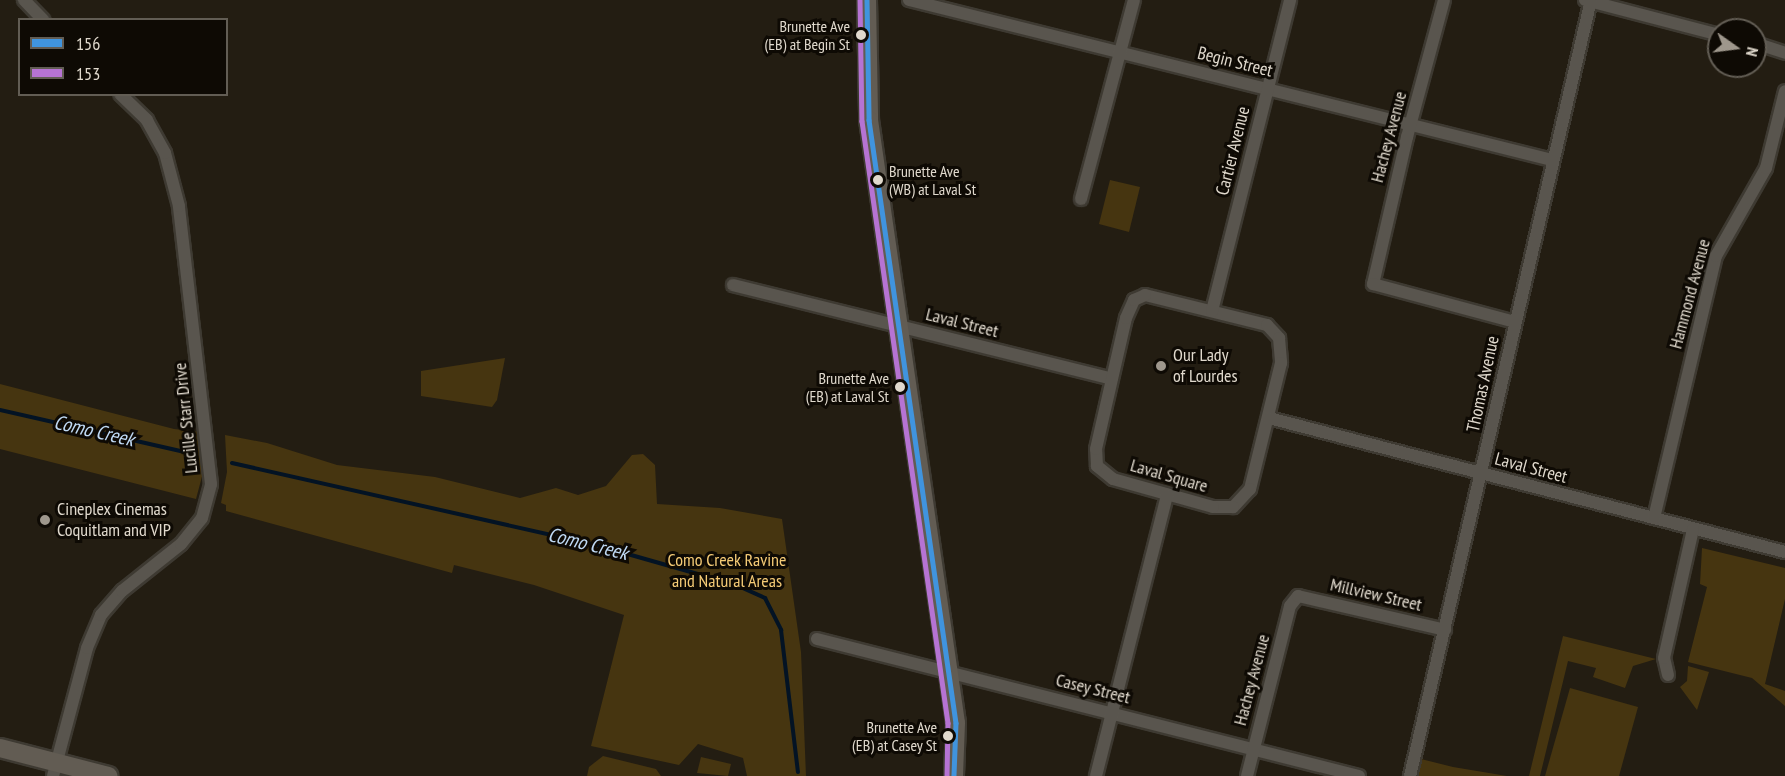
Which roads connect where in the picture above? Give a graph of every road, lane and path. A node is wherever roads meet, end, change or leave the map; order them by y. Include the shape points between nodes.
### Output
1 (24, 0) edge
2 (867, 0) edge
3 (909, 0) edge
4 (1134, 0) edge
5 (1290, 0) edge
6 (1444, 0) edge
7 (1588, 1) edge
8 (42, 18) edge
9 (1707, 31) edge
10 (1767, 47) edge
11 (1120, 53) junction
12 (1785, 53) edge
13 (1267, 89) junction
14 (1785, 91) edge
15 (122, 96) edge
16 (1412, 125) junction
17 (1552, 160) junction
18 (1082, 199) dead end
19 (733, 285) dead end
20 (1212, 311) junction
21 (1515, 322) junction
22 (899, 326) junction
23 (1112, 379) junction
24 (1269, 418) junction
25 (1482, 474) junction
26 (1167, 495) junction
27 (1654, 518) junction
28 (1693, 529) junction
29 (1785, 552) edge
30 (1298, 596) joint
31 (1445, 630) junction
32 (817, 639) dead end
33 (948, 671) junction
34 (1668, 675) dead end
35 (1112, 713) junction
36 (0, 748) edge
37 (1252, 750) junction
38 (55, 769) edge
39 (108, 776) edge
40 (954, 776) edge
41 (1096, 776) edge
42 (1247, 776) edge
43 (1359, 776) edge
44 (1410, 776) edge

1 - 8 street
2 - 22 main road via 869,120
3 - 11 street, Begin Street
4 - 11 street
5 - 13 street, Cartier Avenue
6 - 16 street, Hachey Avenue
7 - 9 street
7 - 17 street, Thomas Avenue
10 - 12 street
11 - 13 street, Begin Street
11 - 18 street
13 - 16 street, Begin Street
13 - 20 street, Cartier Avenue
14 - 27 street, Hammond Avenue via 1764,173 1716,256
15 - 38 street, Lucille Starr Drive via 147,120 165,153 179,206 211,484 202,518 182,544 122,591 101,615 87,648
16 - 17 street, Begin Street
16 - 21 street, Hachey Avenue via 1373,284
17 - 21 street, Thomas Avenue
19 - 22 street, Laval Street
20 - 23 street, Laval Square via 1162,297 1138,297 1125,318
20 - 24 street, Laval Square via 1267,325 1279,338 1281,363
21 - 25 street, Thomas Avenue
22 - 23 street, Laval Street
22 - 33 main road
23 - 26 street, Laval Square via 1096,448 1096,466 1113,479
24 - 25 street, Laval Street
24 - 26 street, Laval Square via 1250,489 1240,504 1220,508
25 - 27 street, Laval Street
25 - 31 street, Thomas Avenue
26 - 35 street
27 - 28 street, Laval Street
28 - 29 street, Laval Street
28 - 34 street via 1664,658
30 - 31 street, Millview Street
30 - 37 street, Hachey Avenue via 1290,606
31 - 44 street, Thomas Avenue
32 - 33 street, Casey Street
33 - 35 street, Casey Street
33 - 40 main road via 957,733
35 - 37 street, Casey Street
35 - 41 street
36 - 38 main road
37 - 42 street, Hachey Avenue
37 - 43 street, Casey Street
38 - 39 main road

